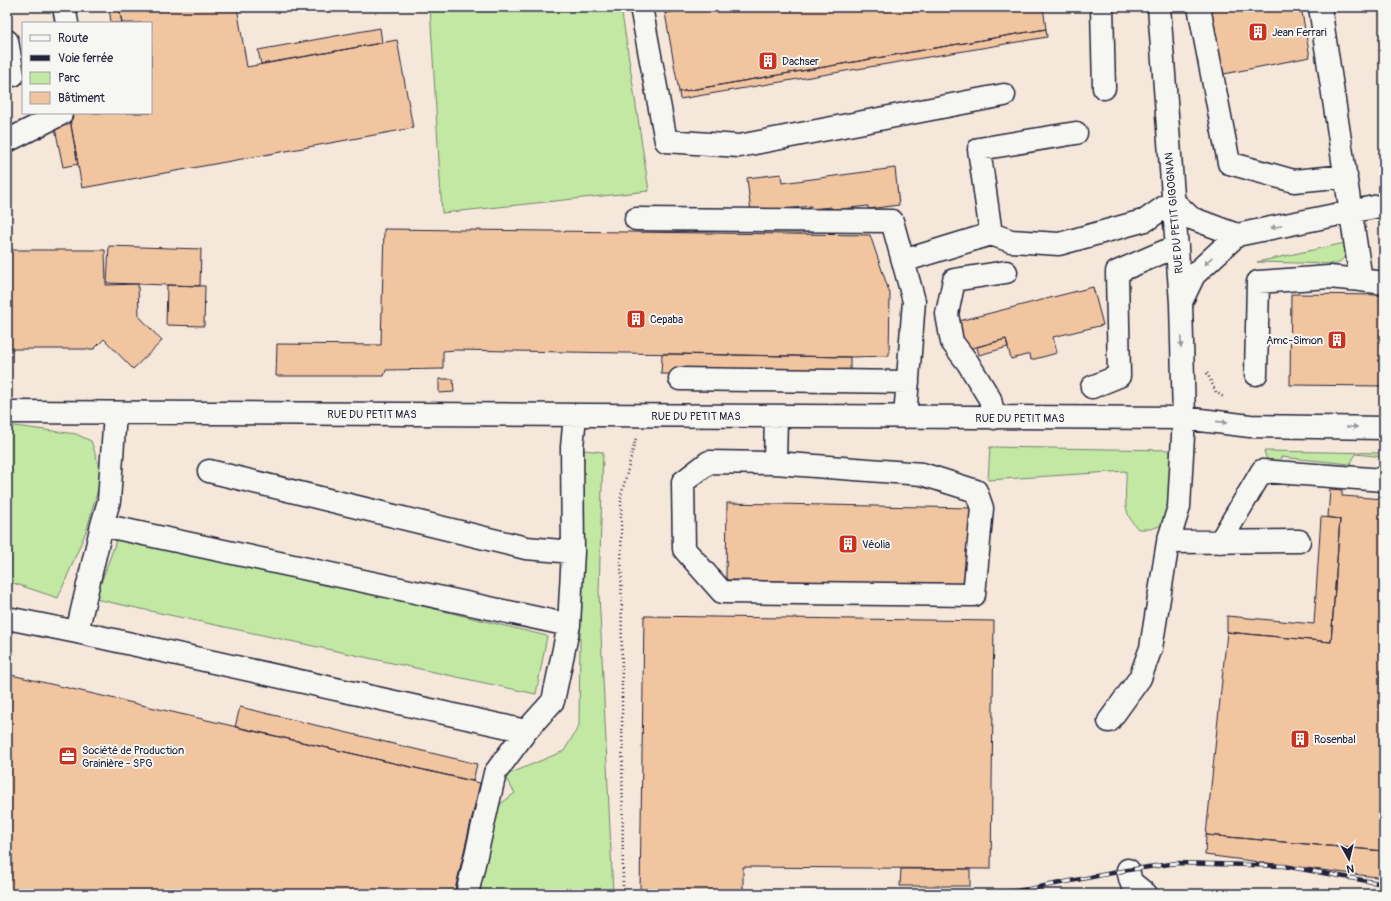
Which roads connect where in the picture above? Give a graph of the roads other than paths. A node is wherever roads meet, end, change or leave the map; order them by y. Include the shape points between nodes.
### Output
1 (64, 7) edge
2 (641, 7) edge
3 (1102, 7) edge
4 (1159, 7) edge
5 (1200, 7) edge
6 (1320, 7) edge
7 (67, 22) edge
8 (7, 42) edge
9 (7, 75) edge
10 (1104, 88) dead end
11 (1004, 95) dead end
12 (59, 114) edge
13 (1076, 133) dead end
14 (7, 141) edge
15 (1346, 176) junction
16 (1173, 201) junction
17 (1384, 205) edge
18 (1351, 211) junction
19 (636, 219) dead end
20 (991, 234) junction
21 (1237, 235) junction
22 (1177, 246) junction
23 (903, 261) junction
24 (1006, 272) dead end
25 (1361, 280) junction
26 (1384, 283) edge
27 (1181, 303) junction
28 (1256, 374) dead end
29 (680, 379) dead end
30 (908, 382) junction
31 (1092, 387) dead end
32 (7, 412) edge
33 (115, 413) junction
34 (575, 416) junction
35 (776, 416) junction
36 (905, 417) junction
37 (994, 418) junction
38 (1184, 418) junction
39 (1384, 428) edge
40 (775, 463) junction
41 (209, 470) dead end
42 (1384, 480) edge
43 (102, 525) junction
44 (1299, 541) dead end
45 (1168, 542) junction
46 (1220, 542) junction
47 (573, 552) junction
48 (7, 618) edge
49 (569, 625) junction
50 (77, 632) junction
51 (1109, 721) dead end
52 (526, 731) junction
53 (1128, 870) dead end
54 (467, 894) edge
55 (1146, 894) edge

1 - 7 street
2 - 11 street via 666,141 739,146
3 - 10 street
4 - 16 street, RUE DU PETIT GIGOGNAN
5 - 15 street via 1229,163 1294,182
6 - 15 street
8 - 9 street via 12,75
12 - 14 street
13 - 20 street via 979,150
15 - 18 street
16 - 20 street via 1146,220 1059,244 1011,241
16 - 21 street via 1191,218
16 - 22 street, RUE DU PETIT GIGOGNAN
17 - 18 street
18 -> 21 street
18 - 25 street
19 - 23 street via 892,221
20 - 23 street
21 -> 27 street via 1194,275
22 - 27 street, RUE DU PETIT GIGOGNAN
22 - 31 street via 1117,272 1119,376
23 - 30 street via 914,301
24 - 37 street via 954,280 947,314 952,342 990,399
25 - 26 street
25 - 28 street via 1329,277 1258,282
27 -> 38 street, RUE DU PETIT GIGOGNAN
29 - 30 street
30 - 36 street
32 - 33 street, RUE DU PETIT MAS
33 - 34 street, RUE DU PETIT MAS
33 - 43 street via 109,501
34 - 35 street, RUE DU PETIT MAS
34 - 47 street via 572,447
35 - 36 street, RUE DU PETIT MAS
35 - 40 street
36 - 37 street, RUE DU PETIT MAS
37 - 38 street, RUE DU PETIT MAS
38 -> 39 street, RUE DU PETIT MAS via 1250,426
38 - 45 street, RUE DU PETIT GIGOGNAN via 1179,507
40 - 40 street via 922,474 976,491 982,508 974,595 722,592 684,549 683,482 709,462
41 - 47 street via 526,548
42 - 46 street via 1262,471
43 - 49 street
43 - 50 street
44 - 46 street
45 - 46 street
45 - 51 street, RUE DU PETIT GIGOGNAN via 1151,648 1140,678
47 - 49 street
48 - 50 street
49 - 52 street via 553,701
50 - 52 street
52 - 54 street via 495,773
53 - 55 street via 1131,882

